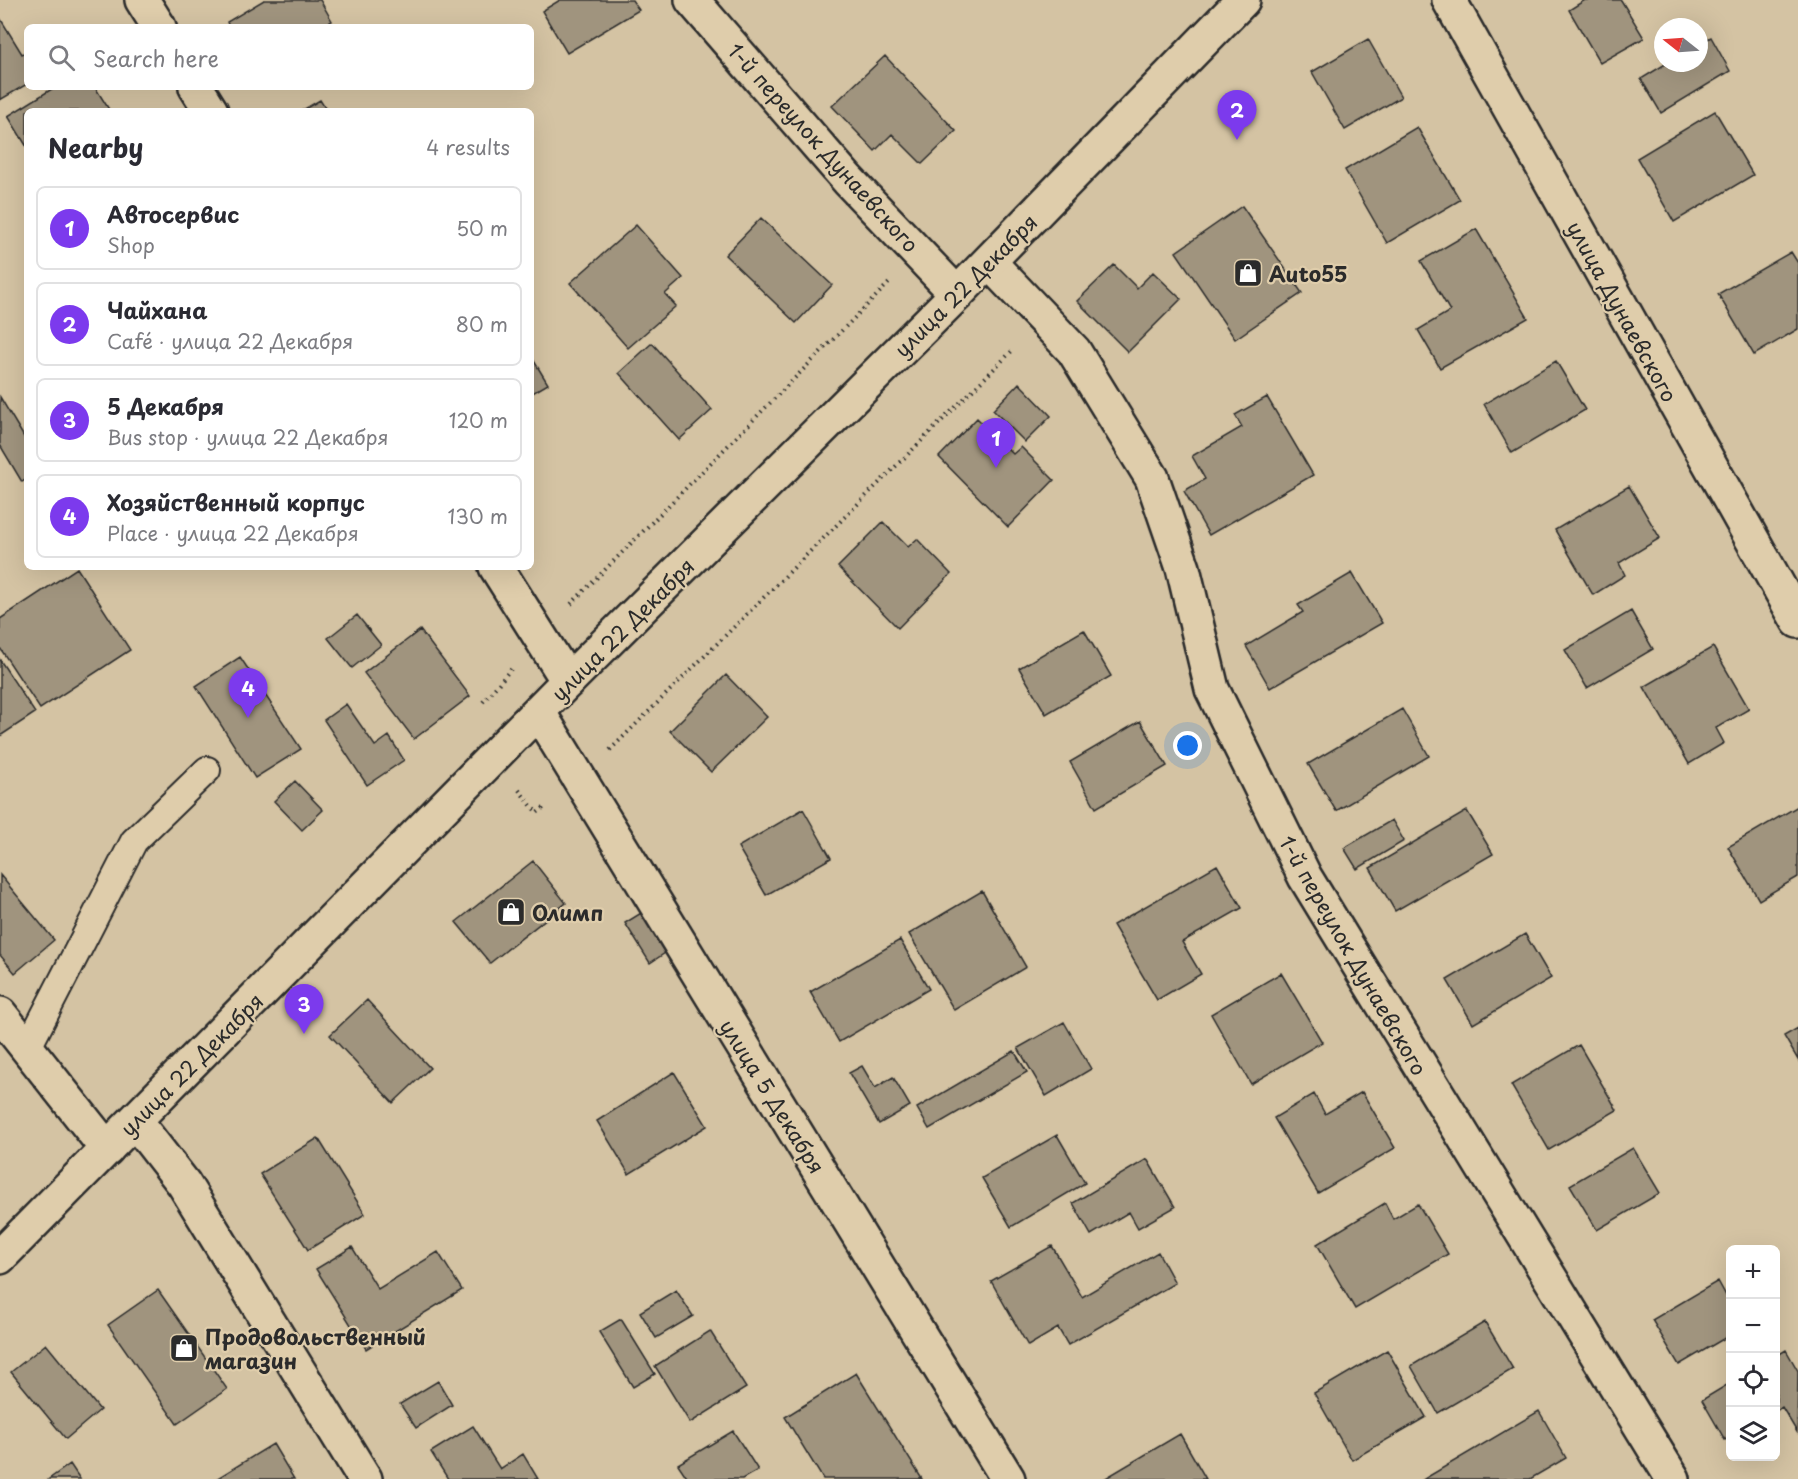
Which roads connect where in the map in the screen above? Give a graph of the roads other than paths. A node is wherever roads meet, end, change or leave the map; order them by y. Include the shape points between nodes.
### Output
1 (142, 0) edge
2 (692, 0) edge
3 (1243, 0) edge
4 (1449, 0) edge
5 (157, 24) edge
6 (198, 90) edge
7 (209, 108) edge
8 (989, 262) junction
9 (957, 294) junction
10 (498, 570) edge
11 (1798, 621) edge
12 (568, 681) junction
13 (539, 713) junction
14 (207, 770) dead end
15 (0, 1014) edge
16 (27, 1049) junction
17 (135, 1121) junction
18 (107, 1149) junction
19 (0, 1257) edge
20 (365, 1479) edge
21 (1008, 1479) edge
22 (1673, 1479) edge

1 - 5 street
2 - 9 street, 1-й переулок Дунаевского via 848,180
3 - 8 street, улица 22 Декабря
4 - 11 street, улица Дунаевского
6 - 7 street
8 - 9 street, улица 22 Декабря
8 - 22 street, 1-й переулок Дунаевского via 1074,351 1152,478 1183,568 1212,689 1305,877
9 - 12 street, улица 22 Декабря
10 - 12 street
12 - 13 street, улица 22 Декабря
13 - 17 street, улица 22 Декабря
13 - 21 street, улица 5 Декабря
14 - 16 lane via 134,841
15 - 16 street
16 - 18 street
17 - 18 street, улица 22 Декабря
17 - 20 street via 184,1184
18 - 19 street, улица 22 Декабря

